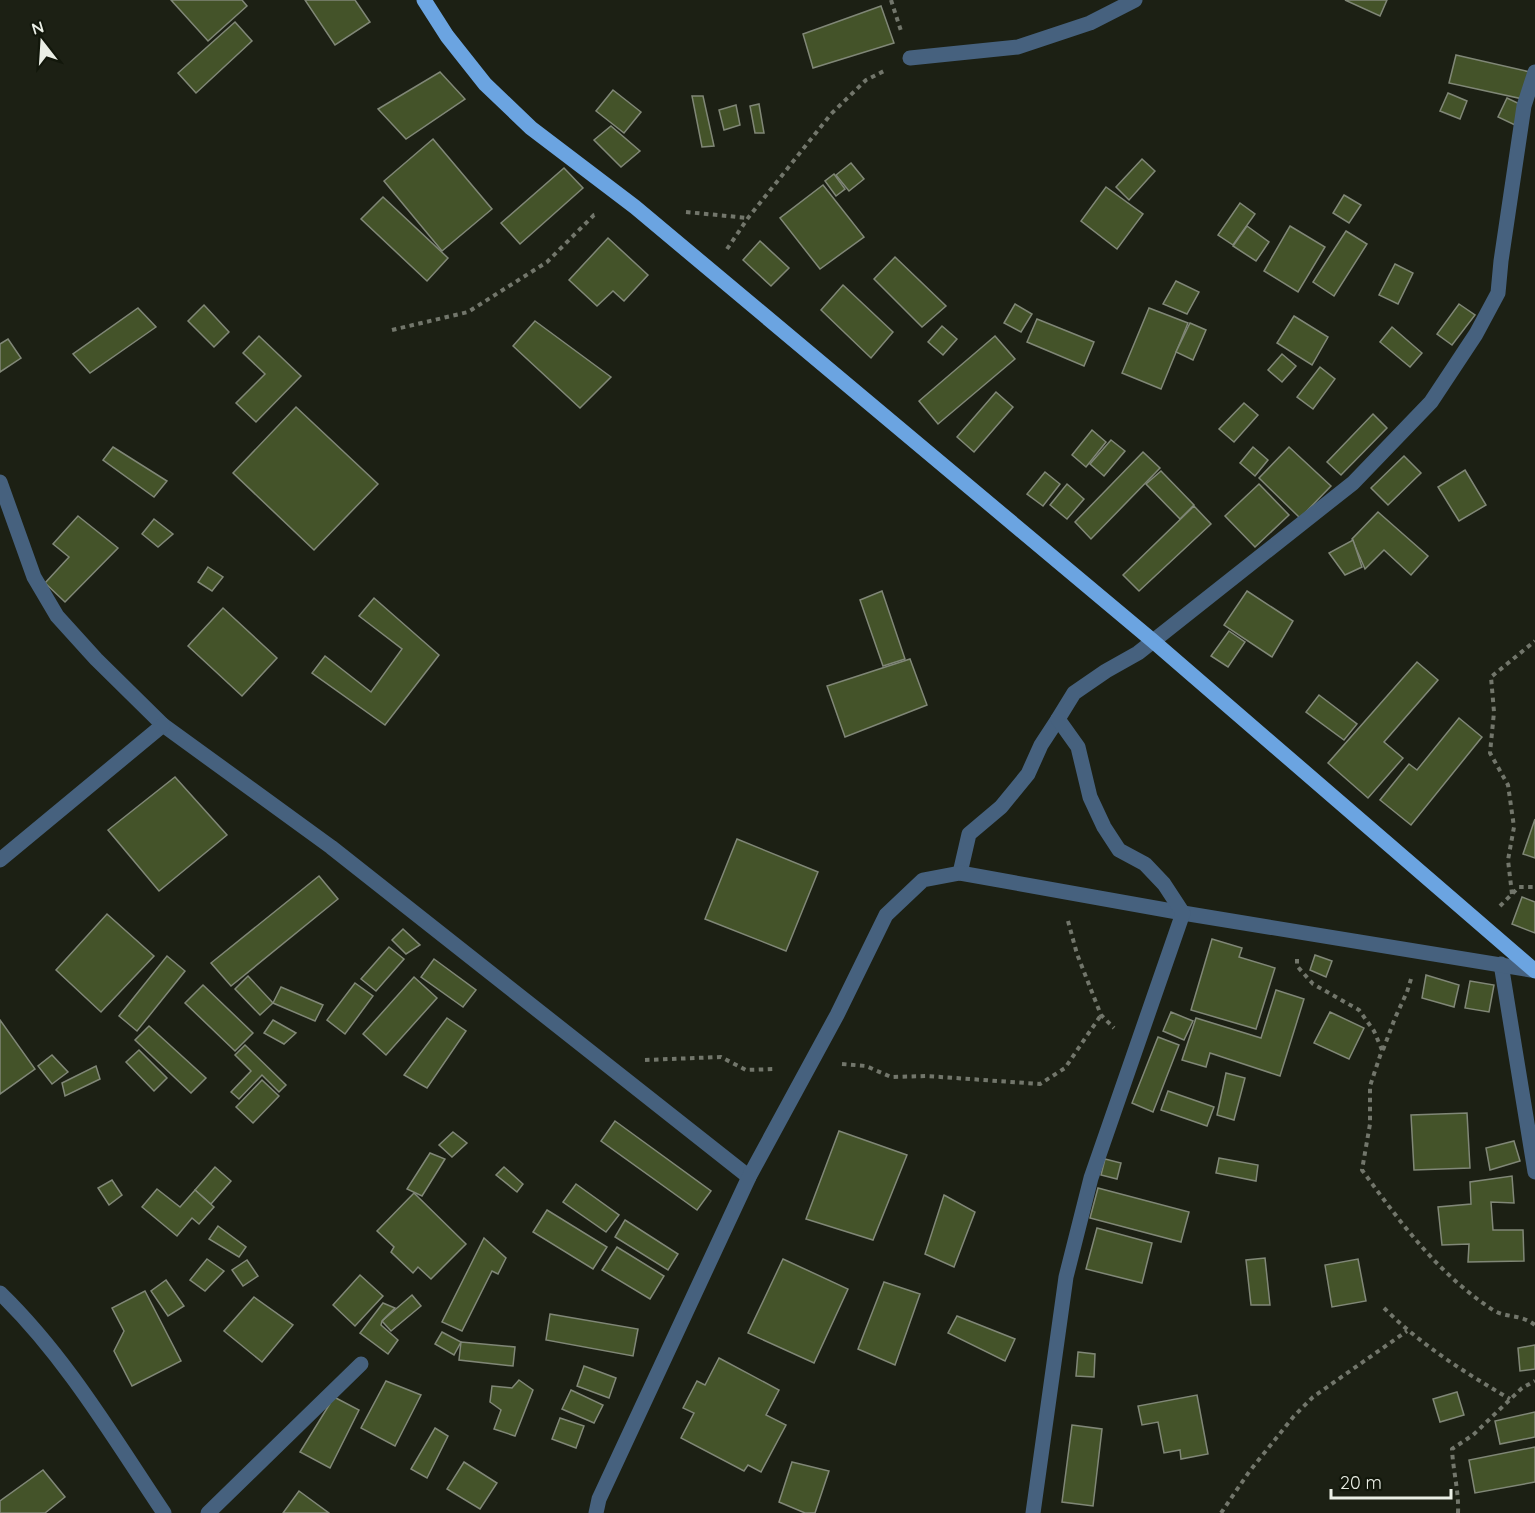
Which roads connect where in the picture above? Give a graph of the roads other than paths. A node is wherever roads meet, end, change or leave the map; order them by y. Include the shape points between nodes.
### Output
1 (424, 0) edge
2 (1135, 0) edge
3 (910, 58) road end
4 (1535, 72) edge
5 (0, 482) edge
6 (1153, 641) junction
7 (1058, 719) junction
8 (163, 725) junction
9 (0, 860) edge
10 (960, 873) junction
11 (1183, 913) junction
12 (1501, 964) junction
13 (1533, 970) edge
14 (1535, 1172) edge
15 (749, 1177) junction
16 (0, 1293) edge
17 (361, 1364) dead end
18 (164, 1513) edge
19 (208, 1513) edge
20 (596, 1513) edge
21 (1033, 1513) edge

1 - 6 main road via 485,84 531,128 635,207
2 - 3 street via 1090,23 1018,47
4 - 6 street via 1524,106 1498,293 1431,402 1353,483
5 - 8 street via 34,577 57,616
6 - 7 street via 1074,693
6 - 13 main road
7 - 10 street via 1028,774 1001,807 969,834
7 - 11 street via 1078,747 1090,797 1104,827 1119,850 1145,864 1164,884
8 - 9 street
8 - 15 street via 331,847
10 - 11 street
10 - 15 street via 923,880 886,915
11 - 12 street
11 - 21 street via 1090,1178 1066,1277
12 - 13 street
12 - 14 street
15 - 20 street via 599,1499
16 - 18 street via 78,1383
17 - 19 street

